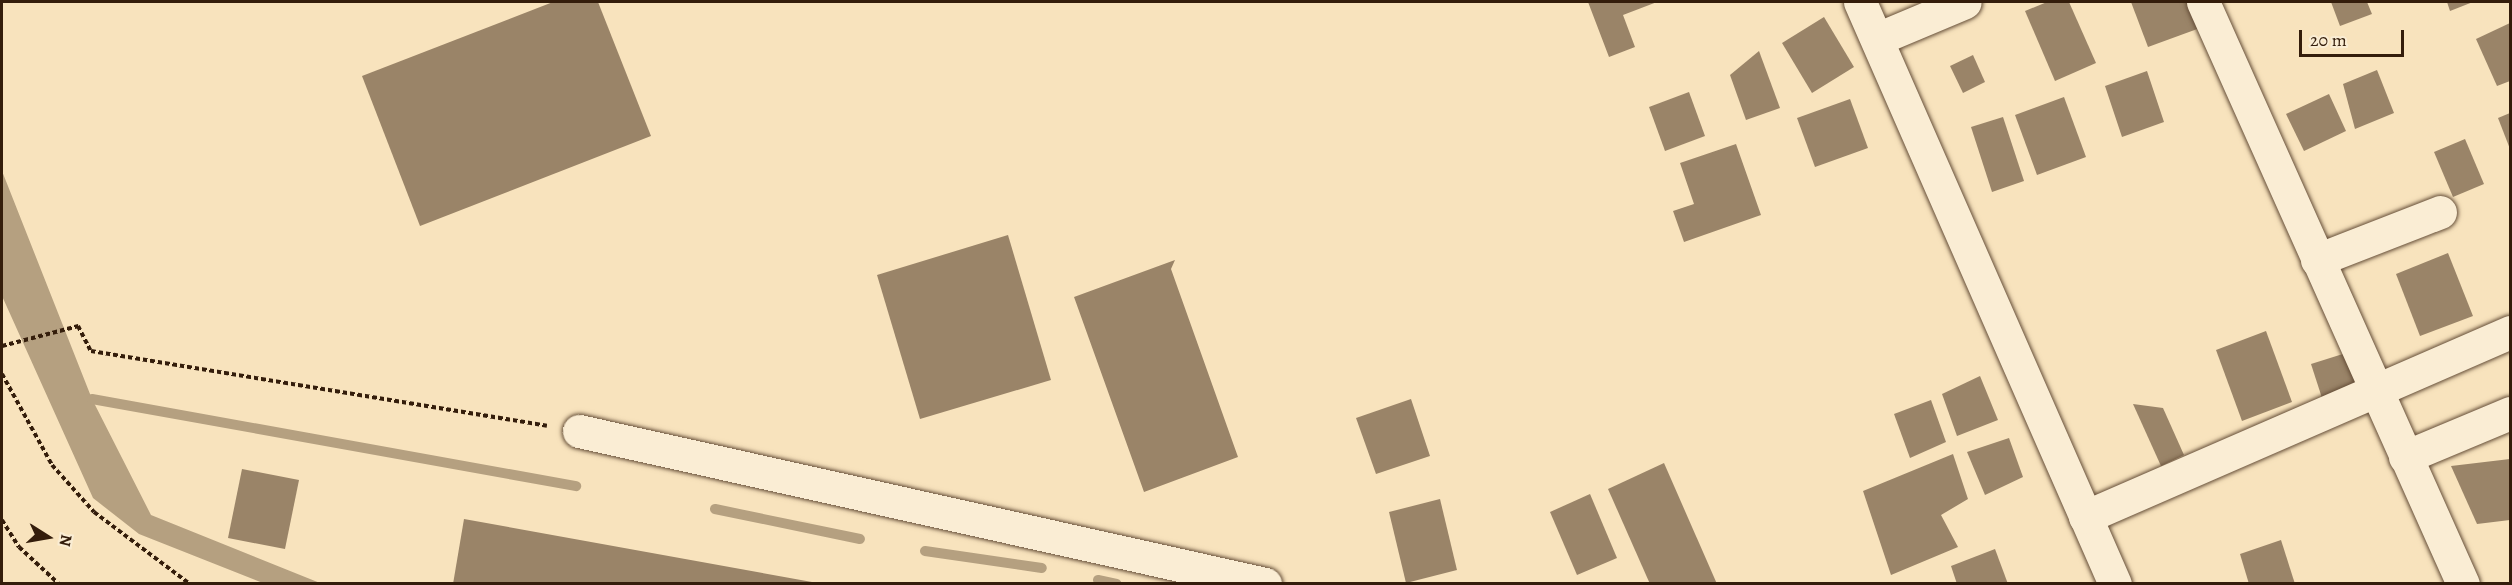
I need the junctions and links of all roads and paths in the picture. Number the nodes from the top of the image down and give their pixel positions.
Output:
1 (1860, 2) edge
2 (1965, 2) edge
3 (2203, 2) edge
4 (1877, 39) junction
5 (2440, 212) dead end
6 (2317, 260) junction
7 (2511, 333) edge
8 (2, 346) edge
9 (2, 374) edge
10 (2374, 390) junction
11 (2511, 413) edge
12 (579, 431) joint
13 (2405, 457) junction
14 (2085, 517) junction
15 (2, 520) edge
16 (59, 584) edge
17 (190, 584) edge
18 (1265, 584) edge
19 (2115, 584) edge
20 (2463, 584) edge

1 - 4 street
2 - 4 street
3 - 6 street
4 - 14 street
5 - 6 street
6 - 10 street
7 - 10 street
8 - 12 path
9 - 17 path
10 - 13 street
10 - 14 street
11 - 13 street
12 - 18 street
13 - 20 street
14 - 19 street
15 - 16 path

